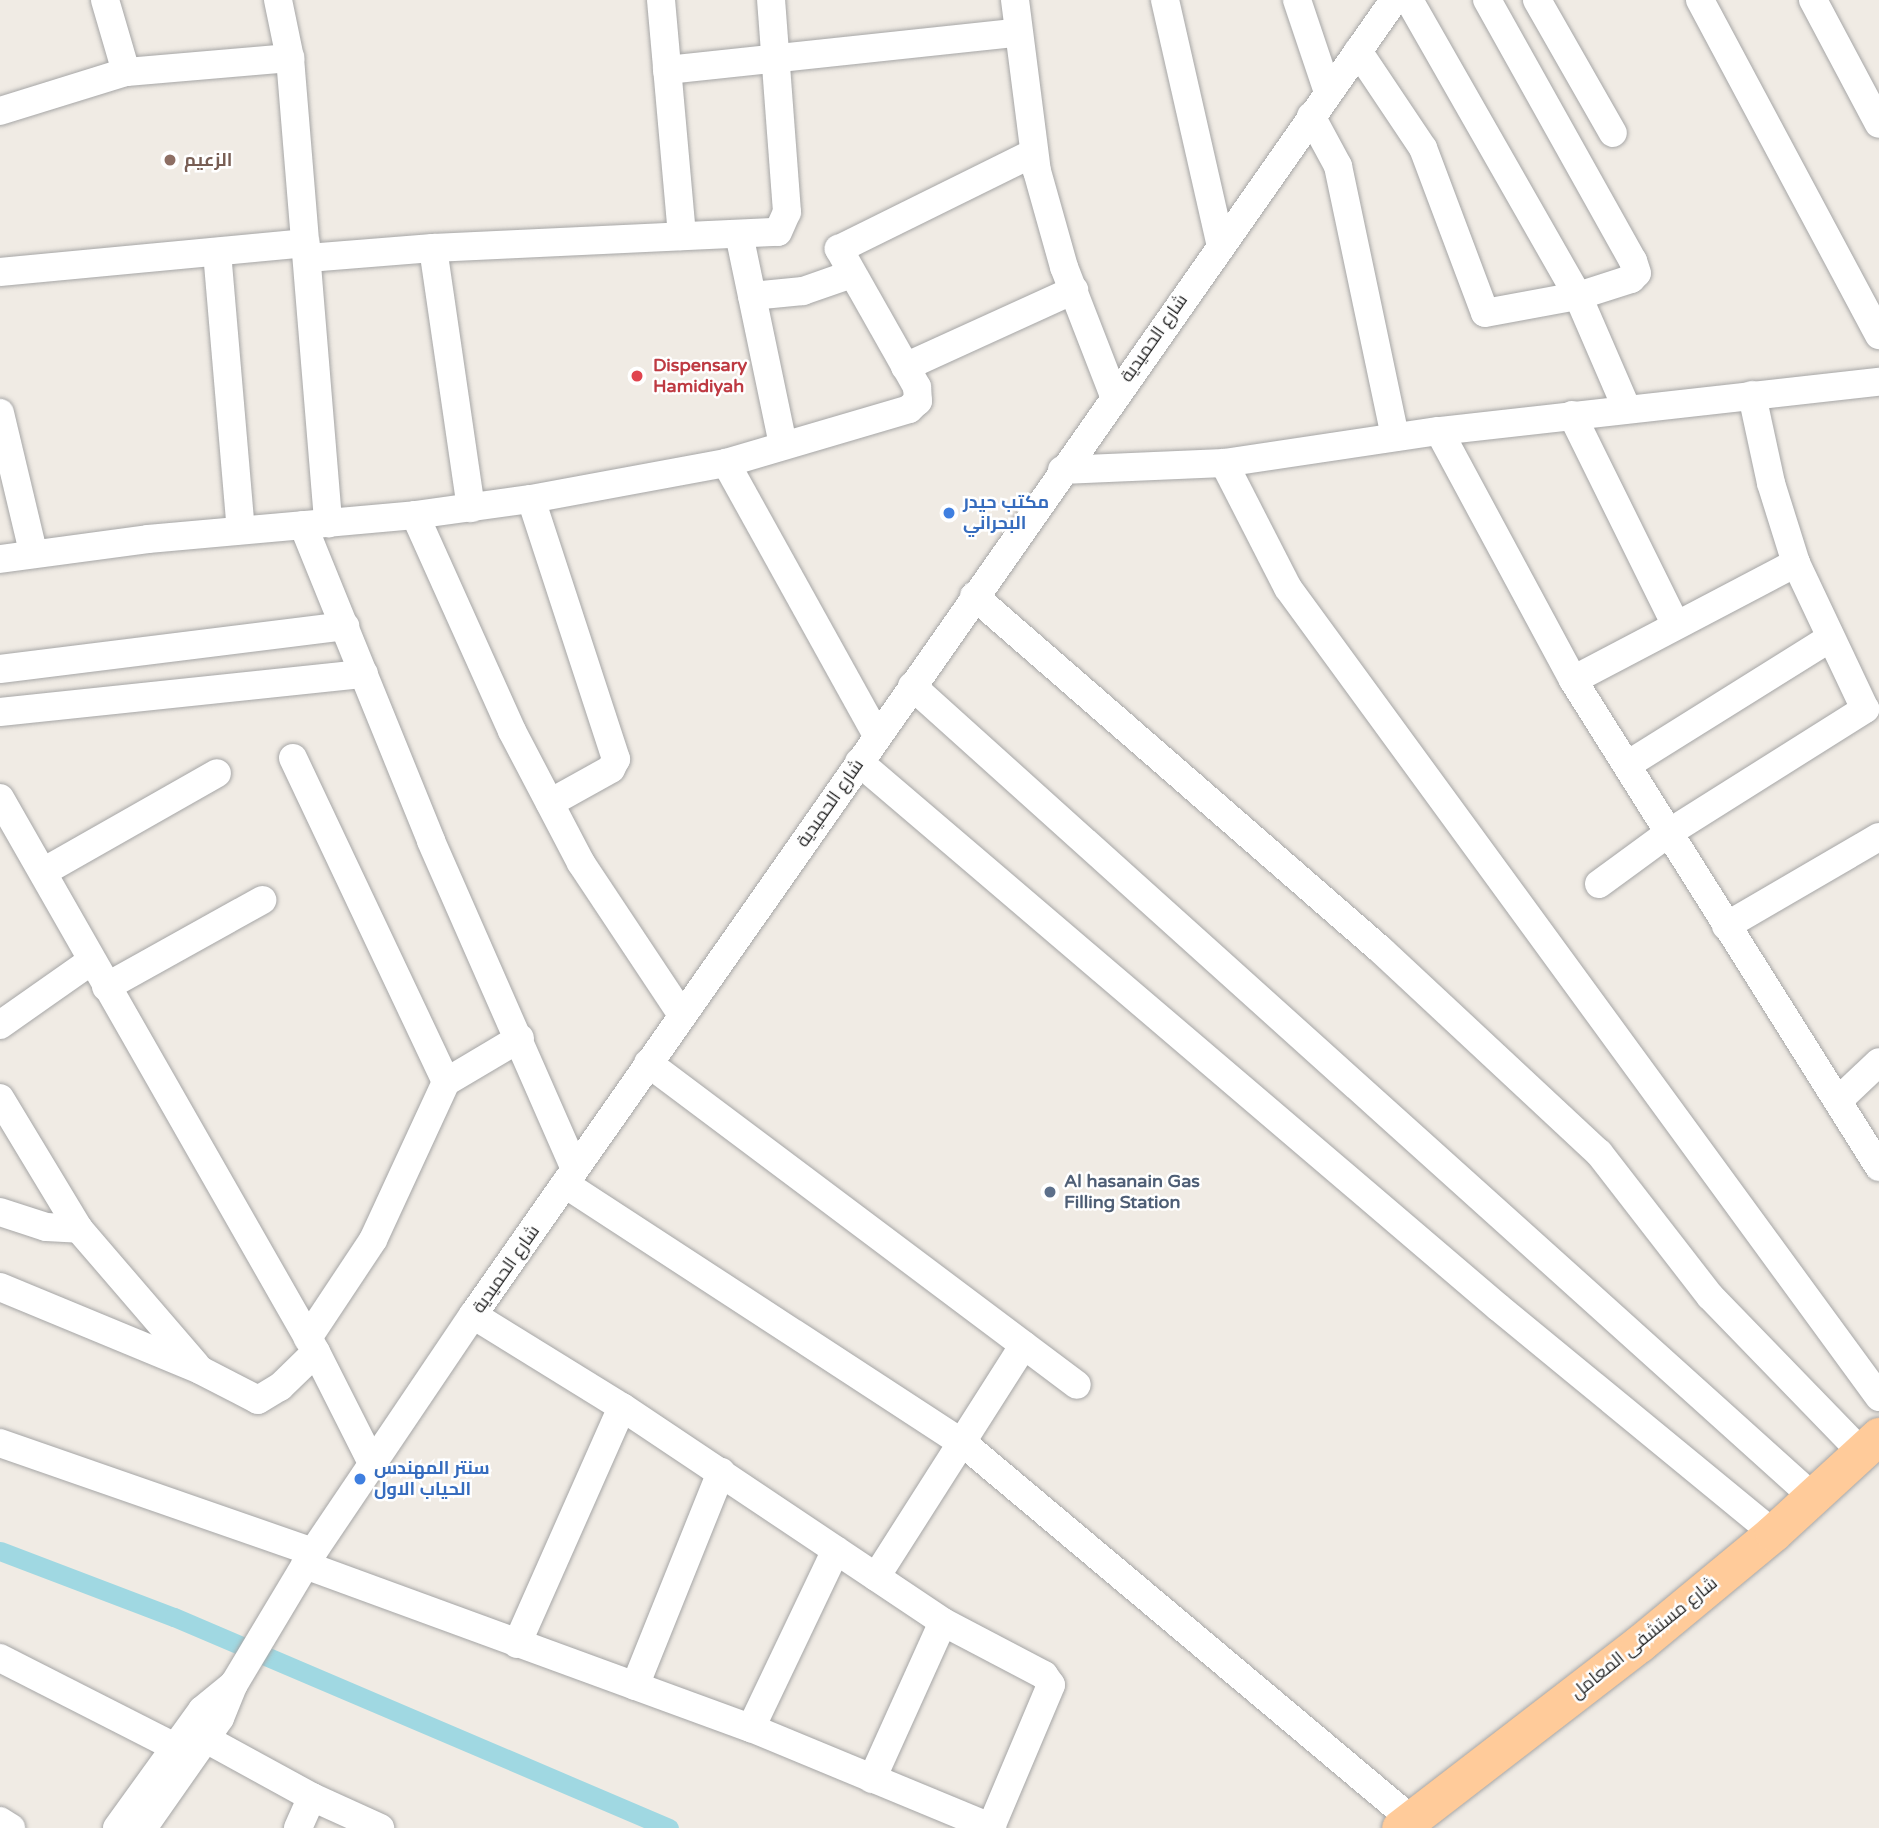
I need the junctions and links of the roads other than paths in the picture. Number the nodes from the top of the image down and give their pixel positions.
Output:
1 (105, 0) edge
2 (278, 0) edge
3 (661, 0) edge
4 (771, 0) edge
5 (1015, 0) edge
6 (1165, 0) edge
7 (1297, 0) edge
8 (1487, 0) edge
9 (1537, 0) edge
10 (1700, 0) edge
11 (1813, 0) edge
12 (1395, 1) edge
13 (1016, 33) junction
14 (1358, 51) junction
15 (290, 58) junction
16 (775, 61) junction
17 (667, 69) junction
18 (126, 72) junction
19 (1328, 92) junction
20 (0, 111) edge
21 (1311, 116) junction
22 (1879, 124) edge
23 (1613, 133) dead end
24 (1033, 153) junction
25 (739, 234) junction
26 (682, 236) junction
27 (1220, 243) junction
28 (433, 248) junction
29 (307, 251) junction
30 (217, 252) junction
31 (0, 272) edge
32 (849, 275) junction
33 (1074, 290) junction
34 (752, 296) junction
35 (1577, 296) junction
36 (1879, 335) edge
37 (905, 367) junction
38 (1879, 382) edge
39 (1752, 395) junction
40 (1114, 396) junction
41 (1628, 409) junction
42 (0, 413) edge
43 (1572, 415) junction
44 (1439, 431) junction
45 (1395, 437) junction
46 (783, 445) junction
47 (726, 463) junction
48 (1224, 463) junction
49 (1062, 470) junction
50 (531, 499) junction
51 (471, 508) junction
52 (415, 515) junction
53 (316, 524) junction
54 (241, 530) junction
55 (33, 552) junction
56 (0, 559) edge
57 (1796, 563) junction
58 (974, 596) junction
59 (1675, 623) junction
60 (345, 626) junction
61 (1829, 639) junction
62 (0, 669) edge
63 (364, 674) junction
64 (1573, 680) junction
65 (912, 686) junction
66 (0, 712) edge
67 (877, 735) junction
68 (293, 758) dead end
69 (859, 762) junction
70 (1627, 765) junction
71 (217, 774) dead end
72 (0, 798) edge
73 (550, 803) junction
74 (1670, 832) junction
75 (1879, 837) edge
76 (43, 872) junction
77 (1599, 884) dead end
78 (262, 900) dead end
79 (1726, 926) junction
80 (91, 961) junction
81 (106, 987) junction
82 (682, 1015) junction
83 (0, 1025) edge
84 (520, 1038) junction
85 (1879, 1062) edge
86 (648, 1063) junction
87 (446, 1082) junction
88 (0, 1098) edge
89 (1839, 1100) junction
90 (1879, 1167) edge
91 (570, 1177) junction
92 (0, 1212) edge
93 (79, 1229) junction
94 (0, 1287) edge
95 (473, 1315) junction
96 (312, 1345) junction
97 (1024, 1345) junction
98 (200, 1370) junction
99 (1077, 1385) dead end
100 (1879, 1397) edge
101 (622, 1406) junction
102 (0, 1443) edge
103 (963, 1443) junction
104 (1870, 1445) edge
105 (373, 1465) junction
106 (721, 1472) junction
107 (1813, 1497) junction
108 (1773, 1534) junction
109 (836, 1550) junction
110 (309, 1558) junction
111 (876, 1577) junction
112 (943, 1622) junction
113 (517, 1644) junction
114 (0, 1658) edge
115 (240, 1674) junction
116 (635, 1686) junction
117 (751, 1728) junction
118 (206, 1739) junction
119 (175, 1747) junction
120 (872, 1779) junction
121 (312, 1797) junction
122 (0, 1821) edge
123 (1406, 1824) edge
124 (11, 1828) edge
125 (117, 1828) edge
126 (143, 1828) edge
127 (298, 1828) edge
128 (380, 1828) edge
129 (991, 1828) edge

1 - 18 street
2 - 15 street
3 - 17 street
4 - 16 street
5 - 13 street
6 - 27 street
7 - 19 street
8 - 35 street
9 - 23 street
10 - 36 street
11 - 22 street
12 - 14 street, شارع الحميدية
12 - 35 street
13 - 16 street
13 - 24 street
14 - 19 street, شارع الحميدية
14 - 35 street
15 - 18 street
15 - 29 street
16 - 17 street
16 - 25 street
17 - 26 street
18 - 20 street
19 - 21 street, شارع الحميدية
21 - 27 street, شارع الحميدية
21 - 45 street
24 - 32 street
24 - 33 street
25 - 26 street
25 - 34 street
26 - 28 street
27 - 40 street, شارع الحميدية
28 - 29 street
28 - 51 street
29 - 30 street
29 - 53 street
30 - 31 street
30 - 54 street
32 - 34 street
32 - 37 street
33 - 37 street
33 - 40 street
34 - 46 street
35 - 41 street
37 - 46 street
38 - 39 street
39 - 41 street
39 - 57 street
40 - 49 street, شارع الحميدية
41 - 43 street
42 - 55 street
43 - 44 street
43 - 59 street
44 - 45 street
44 - 64 street
45 - 48 street
46 - 47 street
47 - 50 street
47 - 67 street
48 - 49 street
48 - 100 street
49 - 58 street, شارع الحميدية
50 - 51 street
50 - 73 street
51 - 52 street
52 - 53 street
52 - 73 street
53 - 54 street
53 - 60 street
54 - 55 street
55 - 56 street
57 - 59 street
57 - 61 street
58 - 65 street, شارع الحميدية
58 - 104 street
59 - 64 street
60 - 62 street
60 - 63 street
61 - 70 street
61 - 74 street
63 - 66 street
63 - 84 street
64 - 70 street
65 - 67 street, شارع الحميدية
65 - 107 street
67 - 69 street, شارع الحميدية
68 - 87 street
69 - 82 street, شارع الحميدية
69 - 108 street
70 - 74 street
71 - 76 street
72 - 76 street
73 - 82 street
74 - 77 street
74 - 79 street
75 - 79 street
76 - 80 street
78 - 81 street
79 - 89 street
80 - 81 street
80 - 83 street
81 - 96 street
82 - 86 street, شارع الحميدية
84 - 87 street
84 - 91 street
85 - 89 street
86 - 91 street, شارع الحميدية
86 - 97 street
87 - 96 street
88 - 93 street
89 - 90 street
91 - 95 street, شارع الحميدية
91 - 103 street
92 - 93 street
93 - 98 street
94 - 98 street
95 - 101 street
95 - 105 street, شارع الحميدية
96 - 98 street
96 - 105 street
97 - 99 street
97 - 103 street
101 - 106 street
101 - 113 street
102 - 110 street
103 - 111 street
103 - 123 street
104 - 107 main road, شارع مستشفى المعامل
105 - 110 street, شارع الحميدية
106 - 109 street
106 - 116 street
107 - 108 main road, شارع مستشفى المعامل
108 - 123 main road, شارع مستشفى المعامل
109 - 111 street
109 - 117 street
110 - 113 street
110 - 115 street, شارع الحميدية
111 - 112 street
112 - 120 street
112 - 129 street
113 - 116 street
114 - 119 street
115 - 118 street, شارع الحميدية
115 - 119 street
116 - 117 street
117 - 120 street
118 - 121 street
118 - 126 street, شارع الحميدية
119 - 125 street
120 - 129 street
121 - 127 street
121 - 128 street
122 - 124 street

